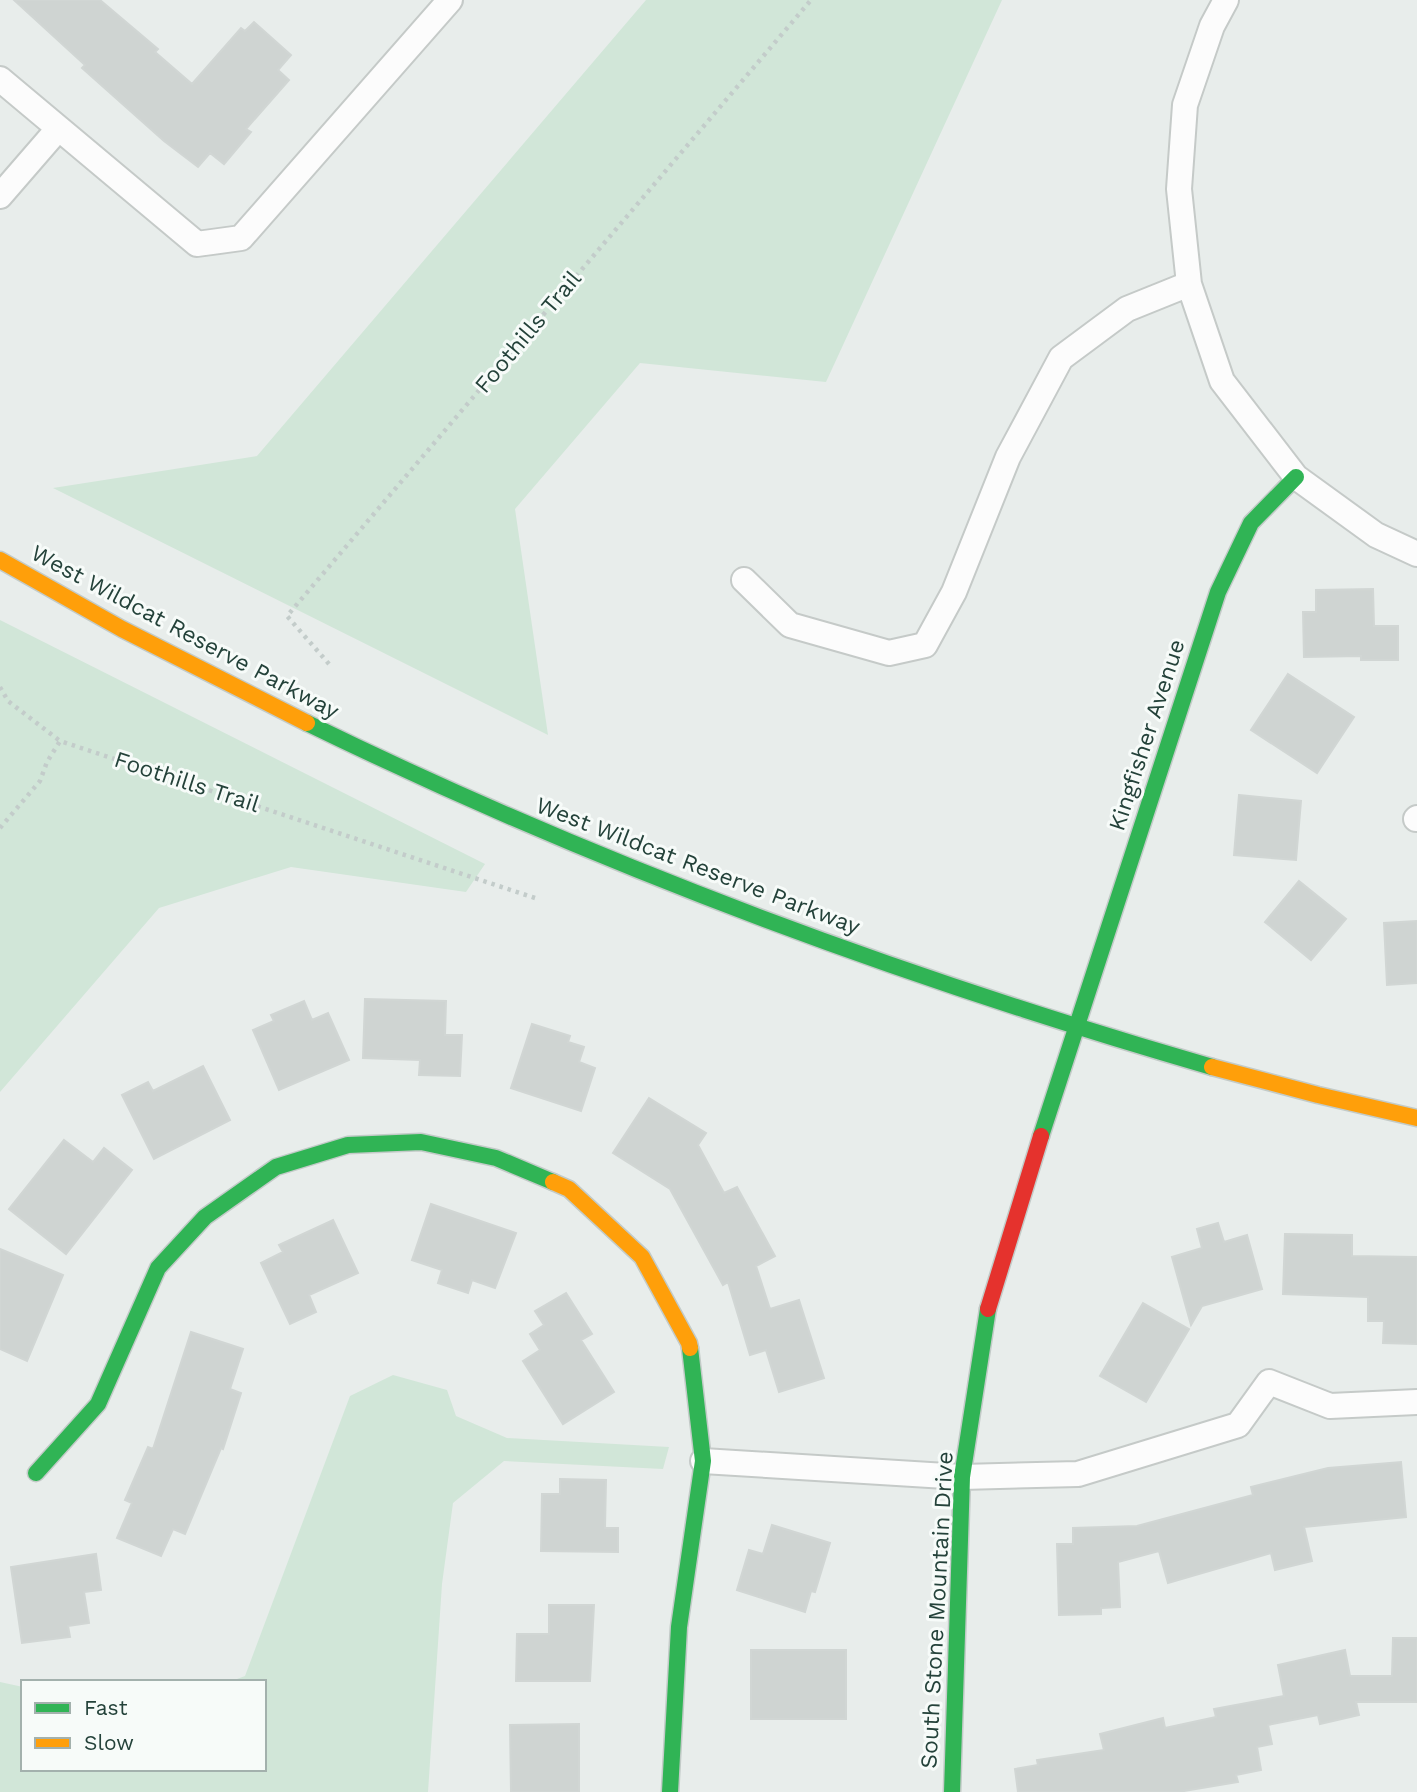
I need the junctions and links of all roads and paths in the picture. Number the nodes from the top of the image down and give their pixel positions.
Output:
1 (450, 0) edge
2 (811, 0) edge
3 (1226, 0) edge
4 (0, 79) edge
5 (58, 129) junction
6 (0, 197) edge
7 (1189, 284) junction
8 (1296, 477) junction
9 (1417, 554) edge
10 (0, 560) edge
11 (744, 580) dead end
12 (329, 664) dead end
13 (0, 687) edge
14 (60, 741) junction
15 (0, 828) edge
16 (535, 898) dead end
17 (1075, 1026) junction
18 (1417, 1118) edge
19 (1417, 1402) edge
20 (703, 1461) junction
21 (36, 1473) dead end
22 (962, 1477) junction
23 (670, 1792) edge
24 (952, 1792) edge

1 - 5 street
2 - 12 path, Foothills Trail
3 - 7 street
4 - 5 street
5 - 6 street
7 - 8 street
7 - 11 street
8 - 9 street
8 - 17 street, Kingfisher Avenue
10 - 17 street, West Wildcat Reserve Parkway
13 - 14 path, Foothills Trail
14 - 15 path
14 - 16 path, Foothills Trail
17 - 18 street, West Wildcat Reserve Parkway
17 - 22 street, South Stone Mountain Drive
19 - 22 street
20 - 21 street
20 - 22 street
20 - 23 street
22 - 24 street, South Stone Mountain Drive

